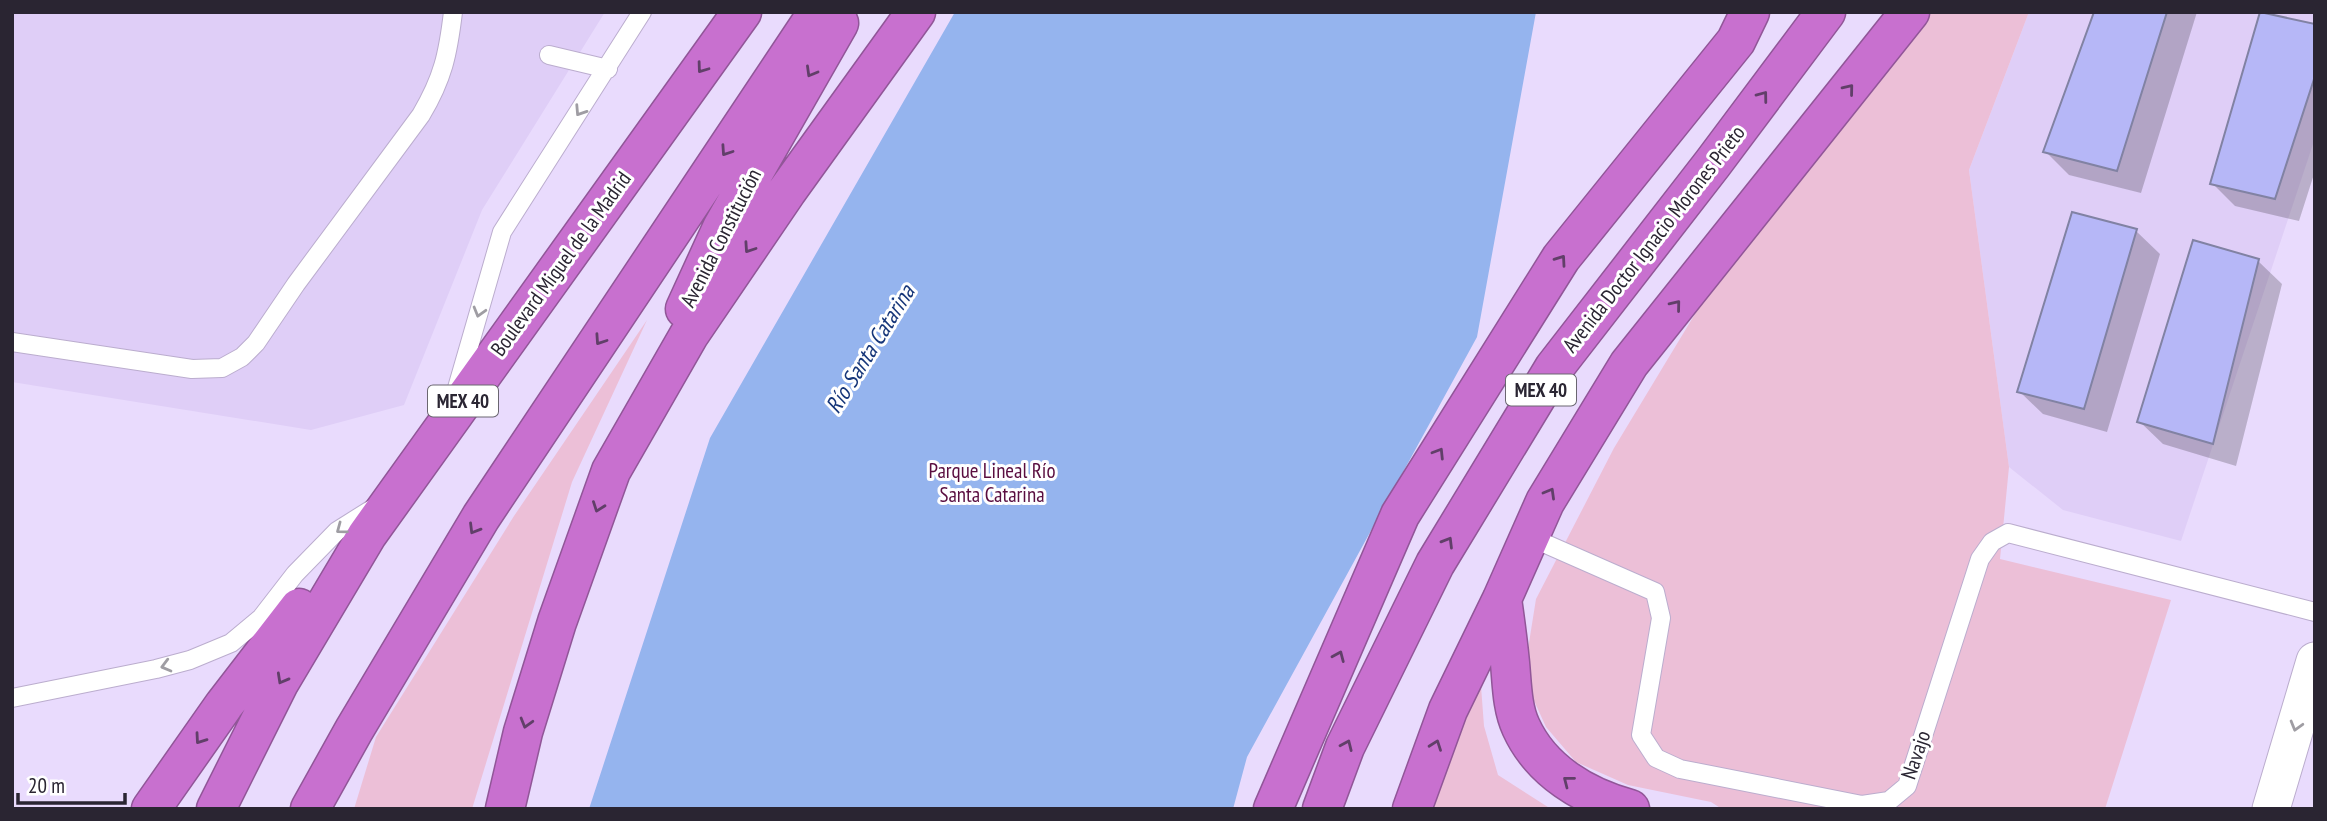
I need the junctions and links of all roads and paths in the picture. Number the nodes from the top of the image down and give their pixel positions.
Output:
1 (453, 12) edge
2 (642, 12) edge
3 (742, 12) edge
4 (818, 12) edge
5 (845, 12) edge
6 (916, 12) edge
7 (1826, 12) edge
8 (1910, 12) edge
9 (1743, 27) edge
10 (549, 55) dead end
11 (608, 69) junction
12 (12, 342) edge
13 (448, 423) junction
14 (611, 471) junction
15 (398, 492) junction
16 (367, 535) junction
17 (1530, 537) junction
18 (1502, 599) junction
19 (2315, 612) edge
20 (2315, 661) edge
21 (12, 698) edge
22 (354, 730) junction
23 (151, 809) edge
24 (216, 809) edge
25 (310, 809) edge
26 (332, 809) edge
27 (505, 809) edge
28 (1273, 809) edge
29 (1322, 809) edge
30 (1412, 809) edge
31 (1630, 809) edge
32 (2271, 809) edge

1 - 12 lane
2 - 11 lane
3 -> 13 highway, Boulevard Miguel de la Madrid / MEX 40
4 -> 22 highway
5 -> 14 highway, Avenida Constitución
6 -> 14 highway, Avenida Constitución
29 -> 7 highway, Avenida Doctor Ignacio Morones Prieto / MEX 40
17 -> 8 highway, MEX 40
28 -> 9 highway
10 - 11 lane
11 -> 13 lane
13 - 15 highway, Boulevard Miguel de la Madrid / MEX 40
14 -> 27 highway, Avenida Constitución
15 - 16 highway, Boulevard Miguel de la Madrid / MEX 40
15 -> 21 lane
16 -> 23 highway
16 -> 24 highway, Boulevard Miguel de la Madrid / MEX 40
17 - 18 highway, MEX 40
17 - 19 lane, Navajo
30 -> 18 highway, MEX 40
31 -> 18 highway
20 -> 32 street
22 - 25 highway
22 - 26 highway

